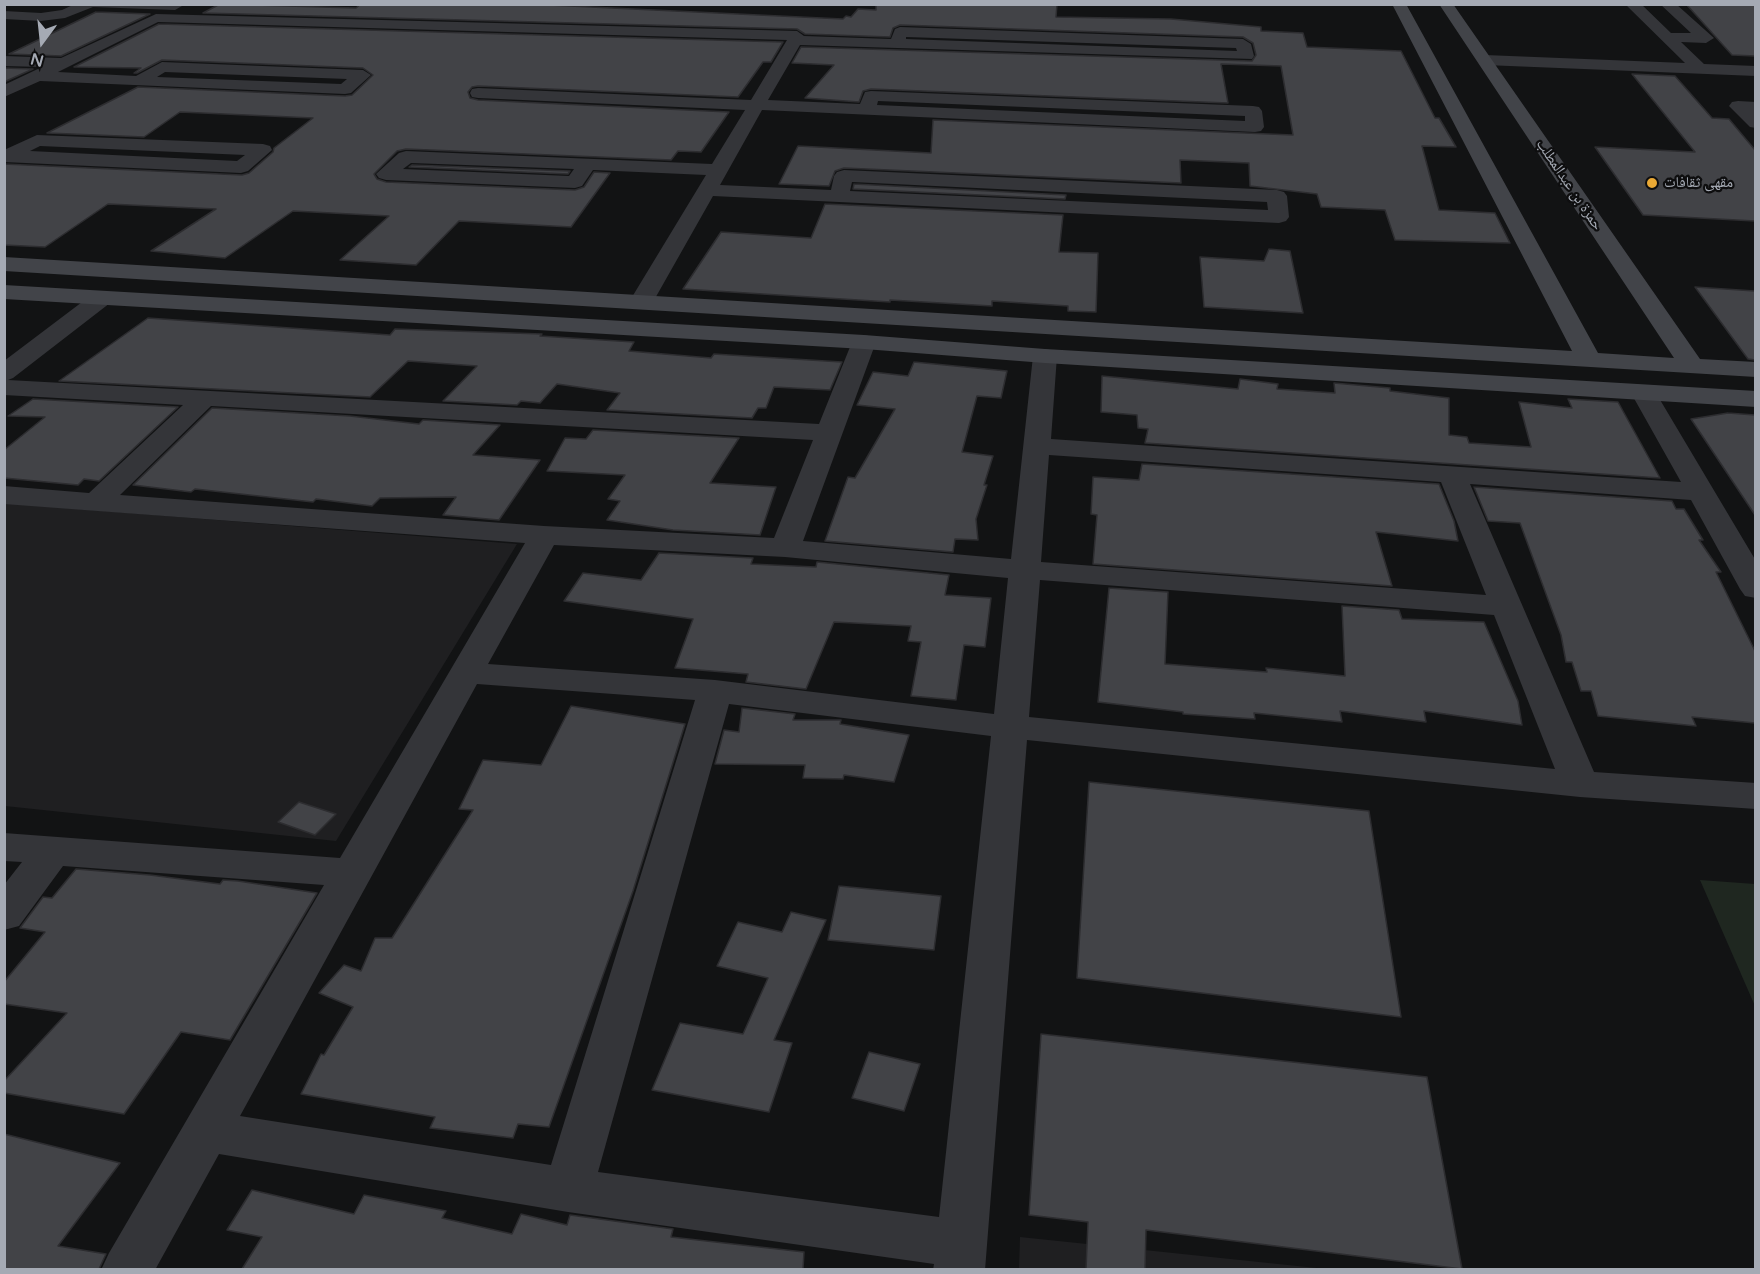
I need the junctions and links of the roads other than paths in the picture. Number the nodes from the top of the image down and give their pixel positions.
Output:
1 (88, 4) edge
2 (98, 4) edge
3 (1399, 4) edge
4 (1446, 4) edge
5 (1632, 4) edge
6 (1667, 4) edge
7 (177, 5) edge
8 (4, 15) edge
9 (156, 18) junction
10 (1666, 37) junction
11 (794, 40) junction
12 (897, 44) junction
13 (1485, 60) junction
14 (4, 61) edge
15 (62, 63) junction
16 (1700, 69) junction
17 (1752, 74) edge
18 (37, 76) junction
19 (139, 81) junction
20 (4, 92) edge
21 (646, 100) junction
22 (756, 105) junction
23 (1755, 107) edge
24 (867, 110) junction
25 (1755, 123) edge
26 (7, 156) edge
27 (587, 165) junction
28 (718, 170) junction
29 (706, 190) junction
30 (839, 196) junction
31 (4, 264) edge
32 (4, 292) edge
33 (102, 298) junction
34 (641, 302) junction
35 (864, 342) junction
36 (1045, 356) junction
37 (1589, 360) junction
38 (1692, 366) junction
39 (1755, 370) edge
40 (4, 373) edge
41 (4, 387) edge
42 (1644, 393) junction
43 (1755, 399) edge
44 (203, 400) junction
45 (829, 433) junction
46 (1037, 446) junction
47 (1452, 475) junction
48 (1701, 492) junction
49 (4, 495) edge
50 (96, 502) junction
51 (544, 535) junction
52 (785, 548) junction
53 (1024, 570) junction
54 (1755, 589) edge
55 (1506, 606) junction
56 (466, 673) junction
57 (715, 691) junction
58 (1009, 727) junction
59 (1580, 784) junction
60 (1755, 796) edge
61 (4, 847) edge
62 (53, 851) junction
63 (352, 873) junction
64 (4, 915) edge
65 (206, 1131) junction
66 (568, 1190) junction
67 (960, 1257) edge
68 (127, 1269) edge

1 - 8 street
2 - 7 street
3 - 37 street
4 - 13 street, حمزة بن عبدالمطلب
5 - 10 street
6 - 10 street
7 - 9 street
9 - 11 street
9 - 15 street
10 - 16 street
11 - 12 street
11 - 22 street
12 - 12 street
13 - 16 street
13 - 38 street, حمزة بن عبدالمطلب
14 - 15 street
15 - 18 street
16 - 17 street
18 - 19 street
18 - 20 street
19 - 19 street
21 - 21 street
21 - 22 street
22 - 24 street
22 - 28 street
23 - 25 street
24 - 24 street
26 - 26 street
27 - 27 street
27 - 28 street
28 - 29 street
29 - 30 street
29 - 34 street
30 - 30 street
31 - 34 street
32 - 33 street
33 - 35 street
33 - 40 street
34 - 37 street
35 - 36 street
35 - 45 street
36 - 42 street
36 - 46 street
37 - 38 street
38 - 39 street
41 - 44 street
42 - 43 street
42 - 48 street
44 - 45 street
44 - 50 street
45 - 52 street
46 - 47 street
46 - 53 street
47 - 48 street
47 - 55 street
48 - 54 street
49 - 50 street
50 - 51 street
51 - 52 street
51 - 56 street
52 - 53 street
53 - 55 street
53 - 58 street
55 - 59 street
56 - 57 street
56 - 63 street
57 - 58 street
57 - 66 street
58 - 59 street
58 - 67 street
59 - 60 street
61 - 62 street
62 - 63 street
62 - 64 street
63 - 65 street
65 - 66 street
65 - 68 street
66 - 67 street

